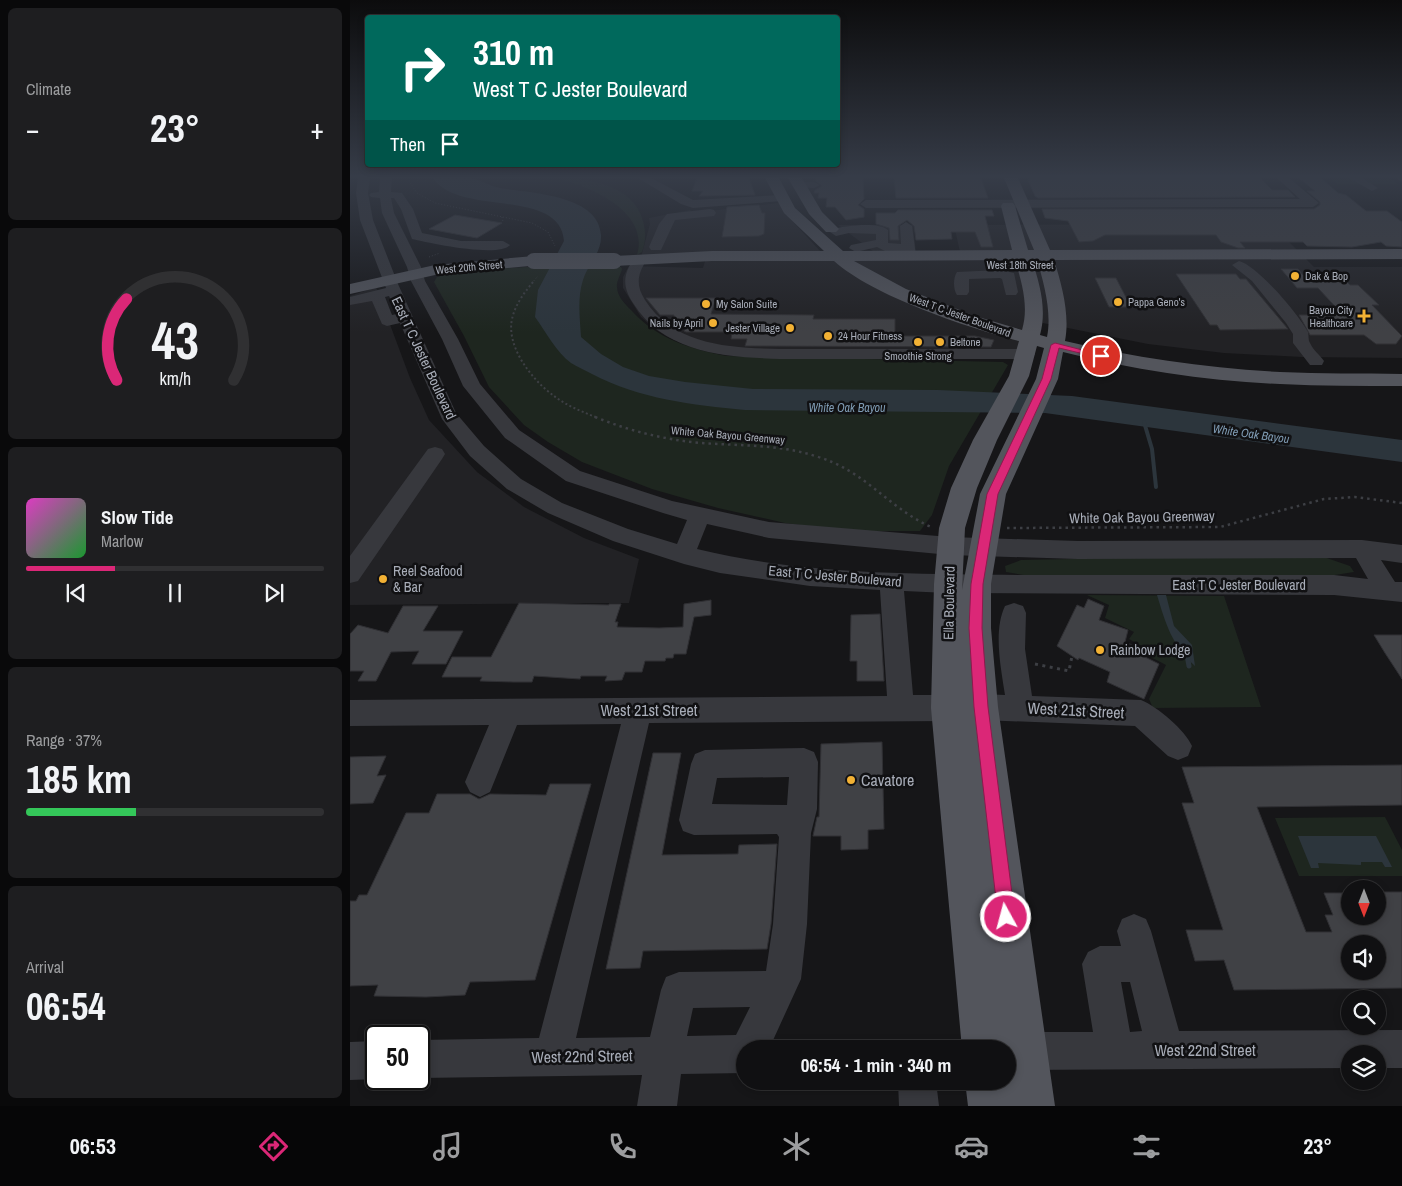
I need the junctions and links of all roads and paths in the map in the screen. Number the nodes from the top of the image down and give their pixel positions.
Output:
1 (368, 230) edge
2 (396, 230) edge
3 (415, 230) edge
4 (544, 230) edge
5 (663, 230) edge
6 (808, 230) edge
7 (833, 230) edge
8 (906, 230) edge
9 (1019, 230) edge
10 (1033, 230) edge
11 (836, 232) junction
12 (417, 236) junction
13 (401, 239) junction
14 (656, 247) dead end
15 (869, 248) junction
16 (446, 251) dead end
17 (499, 252) junction
18 (909, 252) junction
19 (554, 254) dead end
20 (1402, 254) edge
21 (1325, 259) junction
22 (1024, 260) junction
23 (1045, 260) junction
24 (1209, 260) junction
25 (639, 261) junction
26 (843, 261) junction
27 (1402, 264) edge
28 (535, 265) junction
29 (1239, 265) junction
30 (418, 267) junction
31 (892, 270) junction
32 (932, 288) dead end
33 (958, 290) junction
34 (1010, 290) dead end
35 (353, 292) edge
36 (390, 298) junction
37 (935, 307) junction
38 (1056, 337) junction
39 (450, 339) junction
40 (1030, 339) junction
41 (419, 348) junction
42 (1316, 362) junction
43 (1402, 362) edge
44 (1327, 380) junction
45 (1402, 380) edge
46 (512, 434) junction
47 (477, 451) junction
48 (435, 454) dead end
49 (1402, 503) edge
50 (700, 515) junction
51 (1007, 528) dead end
52 (941, 537) junction
53 (983, 547) junction
54 (1362, 549) junction
55 (1402, 554) edge
56 (684, 555) junction
57 (350, 574) edge
58 (891, 581) junction
59 (962, 584) junction
60 (1395, 592) edge
61 (1014, 613) dead end
62 (1072, 656) dead end
63 (1012, 660) junction
64 (964, 707) junction
65 (1020, 707) junction
66 (901, 708) junction
67 (638, 710) junction
68 (509, 711) junction
69 (350, 713) edge
70 (1172, 739) dead end
71 (480, 782) dead end
72 (795, 833) dead end
73 (1134, 931) dead end
74 (1143, 964) junction
75 (778, 989) junction
76 (753, 1040) edge
77 (1004, 1040) edge
78 (1402, 1048) edge
79 (1016, 1050) edge
80 (1115, 1051) junction
81 (1166, 1051) junction
82 (736, 1054) edge
83 (664, 1055) junction
84 (553, 1056) junction
85 (430, 1059) edge
86 (350, 1060) edge
87 (365, 1060) edge
88 (1016, 1074) edge
89 (917, 1090) edge
90 (990, 1090) edge
91 (656, 1106) edge
92 (918, 1106) edge
93 (992, 1106) edge
94 (1031, 1106) edge

1 - 36 street, East T C Jester Boulevard
2 - 13 street, East T C Jester Boulevard
3 - 12 street
4 - 19 path
5 - 14 street
6 - 26 main road, West T C Jester Boulevard
7 - 11 main road
8 - 18 street
9 - 22 main road, Ella Boulevard
10 - 23 main road, Ella Boulevard
11 - 15 main road
11 - 15 street
12 - 13 street
12 - 17 street
13 - 30 street, East T C Jester Boulevard
15 - 18 main road, West 18th Street
15 - 26 main road, West 18th Street
15 - 31 main road
16 - 30 path
17 - 28 main road, West 20th Street
17 - 30 main road, West 20th Street
18 - 22 main road, West 18th Street
20 - 21 main road, West 18th Street
21 - 24 main road, West 18th Street
21 - 27 main road, West 18th Street
21 - 29 main road, West 18th Street
22 - 23 main road, West 18th Street
22 - 31 main road, West 18th Street
22 - 40 main road, Ella Boulevard
23 - 24 main road, West 18th Street
23 - 38 main road, Ella Boulevard
24 - 29 main road, West 18th Street
25 - 26 main road, West 18th Street
25 - 28 main road, West 18th Street, bridge
25 - 40 street
26 - 31 main road, West 18th Street
26 - 37 main road, West T C Jester Boulevard
28 - 30 main road, West 20th Street
28 - 52 path, White Oak Bayou Greenway
29 - 42 street
30 - 36 main road, West 20th Street
30 - 39 street, East T C Jester Boulevard
32 - 33 main road, West T C Jester Boulevard
33 - 34 street
33 - 37 main road
33 - 40 main road, West T C Jester Boulevard
35 - 36 main road, West 20th Street
35 - 36 street
36 - 41 street, East T C Jester Boulevard
37 - 40 main road, West T C Jester Boulevard
38 - 40 main road, West T C Jester Boulevard
38 - 42 main road, West T C Jester Boulevard
38 - 44 main road, West T C Jester Boulevard
38 - 53 main road, Ella Boulevard
39 - 41 street
39 - 46 street, East T C Jester Boulevard
40 - 52 main road, Ella Boulevard
41 - 47 street, East T C Jester Boulevard
42 - 43 main road, West T C Jester Boulevard
42 - 44 main road
44 - 45 main road, West T C Jester Boulevard
46 - 47 street
46 - 50 street, East T C Jester Boulevard
47 - 56 street, East T C Jester Boulevard
48 - 57 street
49 - 51 path, White Oak Bayou Greenway
50 - 52 street, East T C Jester Boulevard
50 - 56 street
52 - 53 street, East T C Jester Boulevard
52 - 59 main road, Ella Boulevard
53 - 54 street, East T C Jester Boulevard
53 - 59 main road, Ella Boulevard
54 - 55 street, East T C Jester Boulevard
54 - 60 street
56 - 58 street, East T C Jester Boulevard
58 - 59 street, East T C Jester Boulevard
58 - 66 street
59 - 60 street, East T C Jester Boulevard
59 - 64 main road, Ella Boulevard
61 - 63 street
62 - 63 path
63 - 65 street
64 - 65 street, West 21st Street
64 - 66 street, West 21st Street
64 - 77 main road, Ella Boulevard
65 - 70 street, West 21st Street
66 - 67 street, West 21st Street
67 - 68 street, West 21st Street
67 - 84 street
68 - 69 street, West 21st Street
68 - 71 street
72 - 75 street
73 - 74 street
74 - 80 street
74 - 81 street
75 - 76 street
75 - 83 street
78 - 81 street, West 22nd Street
79 - 80 street, West 22nd Street
80 - 81 street, West 22nd Street
82 - 83 street, West 22nd Street
83 - 84 street, West 22nd Street
83 - 91 street
84 - 85 street, West 22nd Street
86 - 87 street
88 - 94 main road, Ella Boulevard
89 - 92 street
90 - 93 main road

